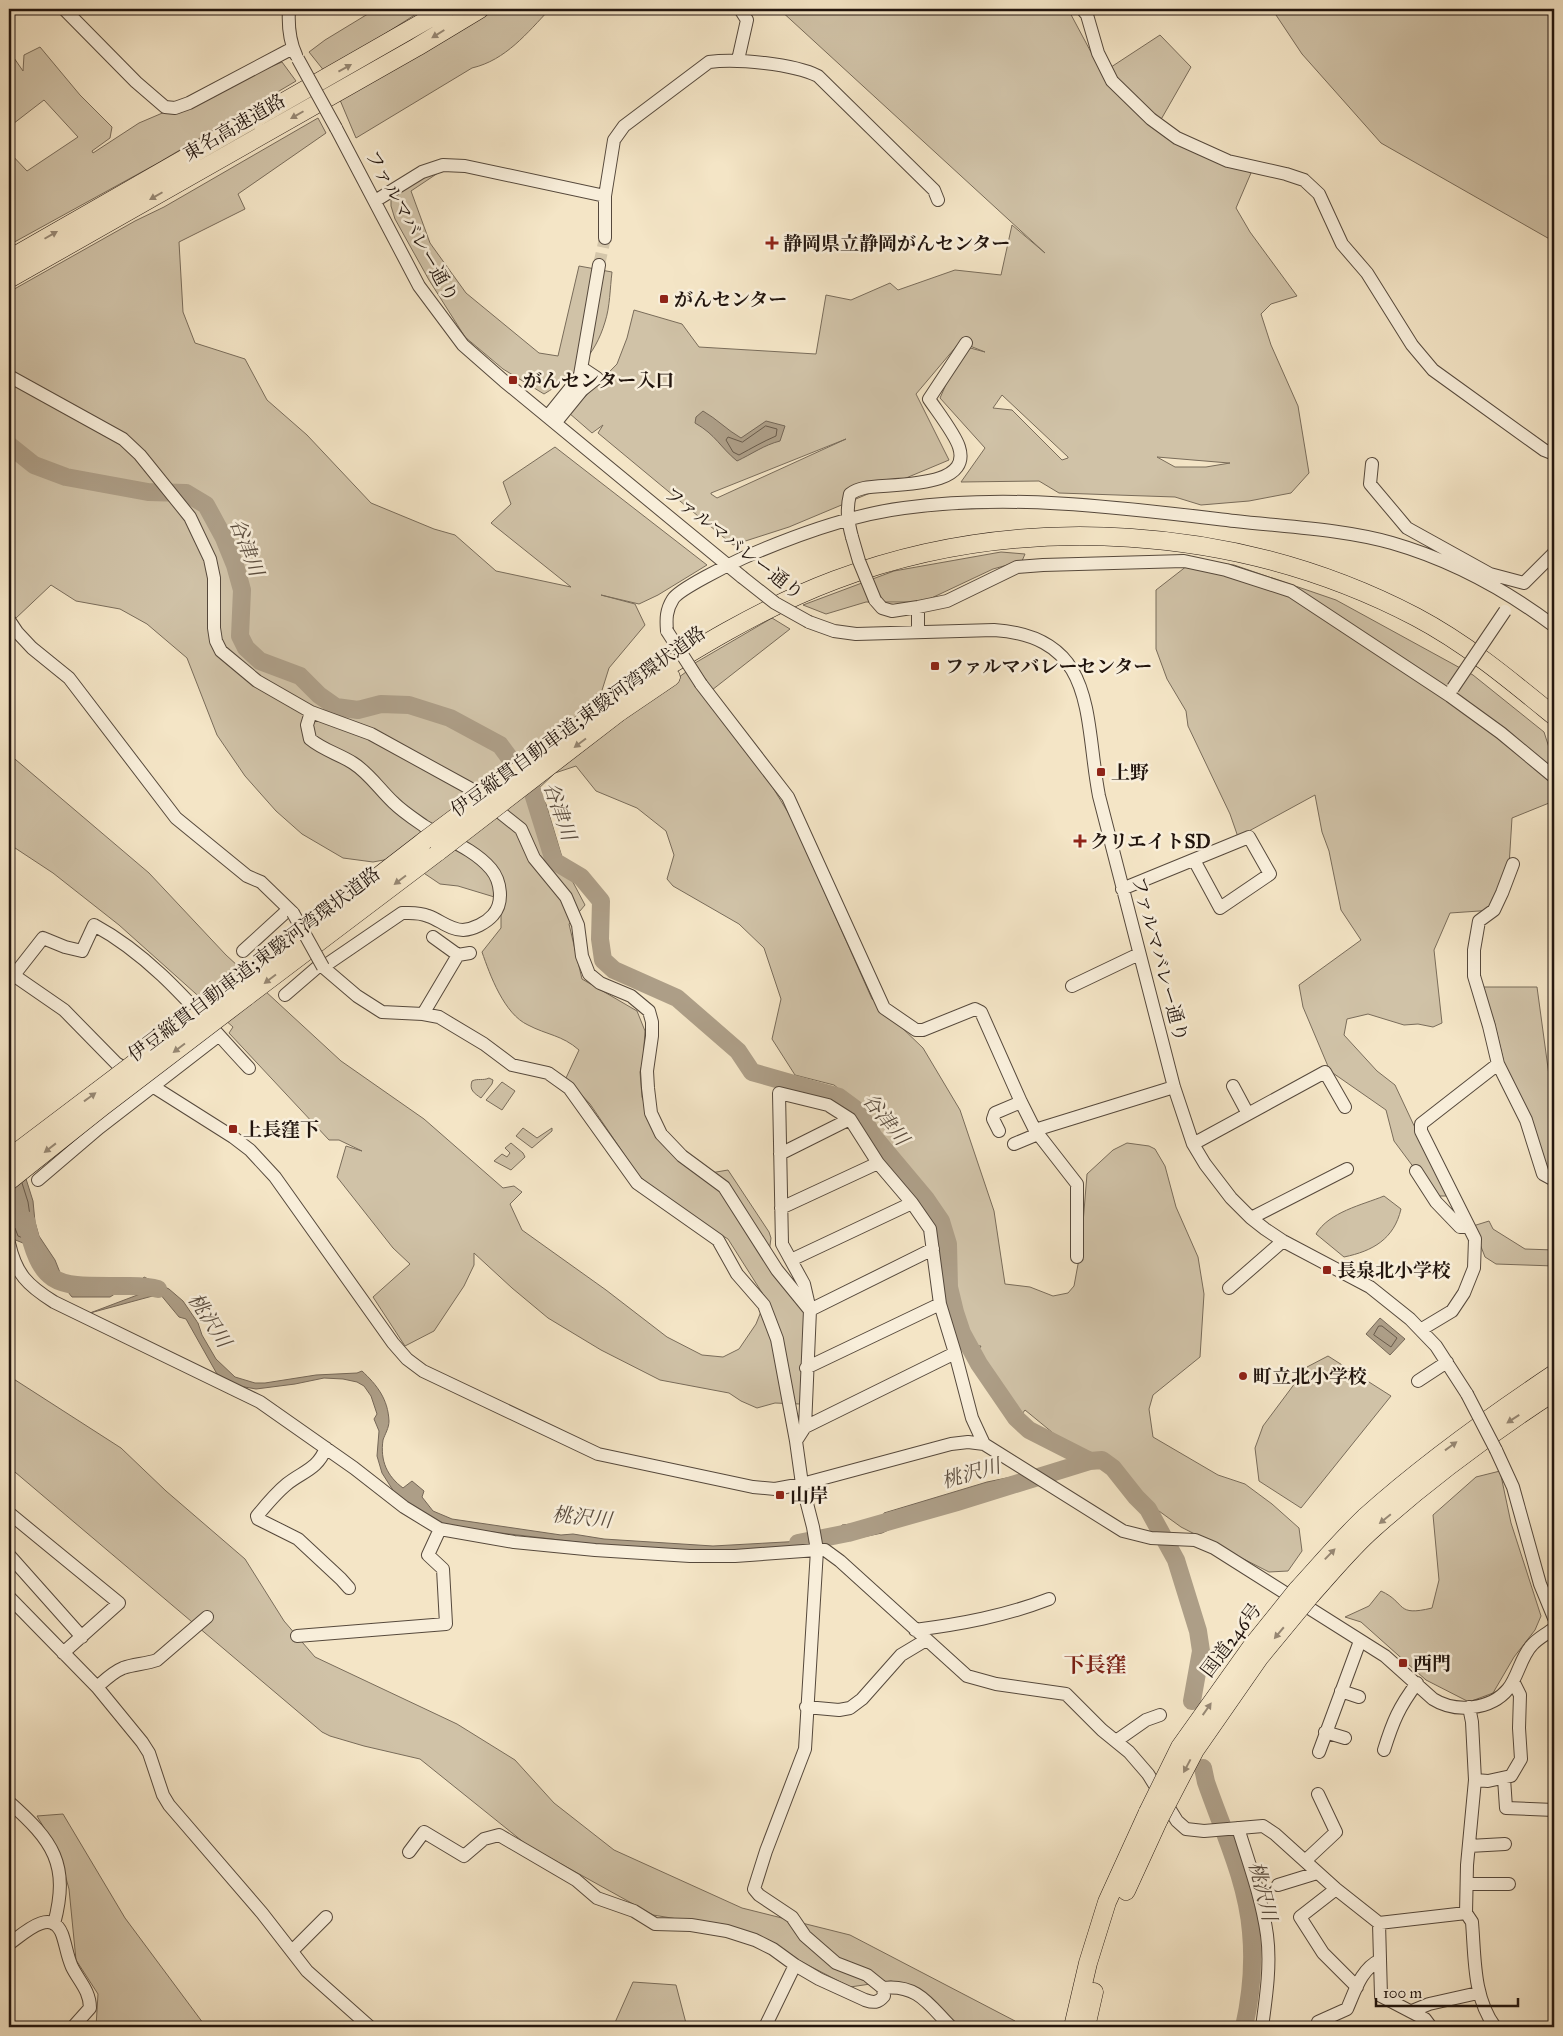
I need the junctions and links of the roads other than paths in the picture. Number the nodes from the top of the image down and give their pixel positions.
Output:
1 (64, 9) edge
2 (289, 9) edge
3 (446, 9) edge
4 (480, 9) edge
5 (740, 9) edge
6 (1082, 9) edge
7 (296, 53) junction
8 (738, 60) junction
9 (605, 196) junction
10 (938, 200) dead end
11 (375, 201) junction
12 (605, 238) tunnel mouth
13 (9, 259) edge
14 (599, 265) tunnel mouth
15 (9, 279) edge
16 (966, 342) dead end
17 (582, 372) junction
18 (9, 376) edge
19 (552, 419) junction
20 (1554, 454) edge
21 (1372, 464) dead end
22 (847, 521) junction
23 (1554, 553) edge
24 (727, 565) junction
25 (1488, 579) junction
26 (1515, 599) junction
27 (918, 607) junction
28 (9, 620) edge
29 (1554, 626) edge
30 (918, 632) junction
31 (1488, 662) junction
32 (1452, 692) junction
33 (1554, 706) edge
34 (614, 708) junction
35 (311, 712) junction
36 (1554, 716) edge
37 (1554, 726) edge
38 (1554, 777) edge
39 (1194, 860) junction
40 (1513, 864) dead end
41 (1122, 889) junction
42 (291, 911) junction
43 (433, 937) dead end
44 (244, 951) dead end
45 (1140, 954) junction
46 (322, 965) junction
47 (12, 974) edge
48 (1072, 986) dead end
49 (240, 992) junction
50 (285, 995) dead end
51 (423, 1014) junction
52 (218, 1036) junction
53 (1498, 1064) junction
54 (249, 1068) dead end
55 (1233, 1086) dead end
56 (154, 1087) junction
57 (1174, 1087) junction
58 (1021, 1102) junction
59 (1345, 1106) dead end
60 (1248, 1114) junction
61 (850, 1120) junction
62 (999, 1131) dead end
63 (1037, 1132) junction
64 (1014, 1144) dead end
65 (1193, 1144) junction
66 (780, 1154) junction
67 (9, 1156) edge
68 (878, 1163) junction
69 (1347, 1169) dead end
70 (1416, 1171) dead end
71 (38, 1180) dead end
72 (1554, 1180) edge
73 (9, 1181) edge
74 (912, 1203) junction
75 (781, 1208) junction
76 (1251, 1218) junction
77 (1469, 1227) junction
78 (1283, 1241) junction
79 (9, 1243) edge
80 (933, 1248) junction
81 (1077, 1257) dead end
82 (791, 1260) junction
83 (1229, 1288) dead end
84 (940, 1304) junction
85 (810, 1310) junction
86 (1422, 1329) junction
87 (956, 1352) junction
88 (1447, 1362) junction
89 (806, 1368) junction
90 (1554, 1374) edge
91 (1418, 1381) dead end
92 (1554, 1392) edge
93 (804, 1427) junction
94 (796, 1441) junction
95 (984, 1444) junction
96 (326, 1448) junction
97 (802, 1484) junction
98 (9, 1513) edge
99 (440, 1528) junction
100 (817, 1550) junction
101 (9, 1555) edge
102 (349, 1588) dead end
103 (1304, 1592) junction
104 (9, 1597) edge
105 (1049, 1599) dead end
106 (207, 1617) dead end
107 (1554, 1618) edge
108 (1554, 1628) edge
109 (915, 1630) junction
110 (298, 1636) dead end
111 (82, 1637) junction
112 (926, 1640) junction
113 (1360, 1641) junction
114 (63, 1652) junction
115 (1513, 1681) junction
116 (1417, 1683) junction
117 (97, 1687) junction
118 (1341, 1691) junction
119 (1359, 1697) dead end
120 (806, 1707) junction
121 (1469, 1708) junction
122 (1160, 1715) dead end
123 (1325, 1732) junction
124 (1345, 1738) dead end
125 (1116, 1741) junction
126 (1384, 1750) dead end
127 (1319, 1752) dead end
128 (1504, 1778) junction
129 (1475, 1780) junction
130 (1318, 1794) dead end
131 (9, 1802) edge
132 (1554, 1810) edge
133 (1154, 1815) junction
134 (1235, 1828) junction
135 (1505, 1844) dead end
136 (1469, 1846) junction
137 (409, 1852) dead end
138 (1305, 1861) junction
139 (1317, 1873) junction
140 (1467, 1884) junction
141 (1509, 1884) dead end
142 (1278, 1885) dead end
143 (1336, 1889) junction
144 (1466, 1913) junction
145 (326, 1917) dead end
146 (1380, 1923) junction
147 (54, 1924) junction
148 (9, 1944) edge
149 (292, 1951) junction
150 (1380, 1960) junction
151 (795, 1965) junction
152 (883, 1988) junction
153 (1357, 1988) junction
154 (1478, 1993) junction
155 (1412, 2011) junction
156 (1318, 2022) dead end
157 (72, 2027) edge
158 (370, 2027) edge
159 (765, 2027) edge
160 (951, 2027) edge
161 (1073, 2027) edge
162 (1086, 2027) edge
163 (1262, 2027) edge
164 (1431, 2027) edge
165 (1495, 2027) edge

1 - 7 street
2 - 7 street, ファルマバレー通り
13 -> 3 highway, 東名高速道路
4 -> 15 highway, 東名高速道路
5 - 8 street
6 - 20 street
7 - 11 street, ファルマバレー通り, bridge
8 - 9 street
8 - 10 street
9 - 11 street
9 - 12 street
11 - 19 street, ファルマバレー通り
14 - 17 street
16 - 22 street
17 - 19 street
17 - 19 street
18 - 35 street
19 - 24 street, ファルマバレー通り
21 - 25 street
22 - 24 street
22 - 25 street
22 - 27 street, bridge
23 - 25 street
24 - 30 street, ファルマバレー通り, bridge
24 - 58 street, bridge
25 - 26 street
26 - 29 street
26 - 32 street, bridge
27 - 30 street
27 - 32 street
28 - 42 street
30 - 41 street, ファルマバレー通り
31 - 33 highway
31 - 34 highway, 伊豆縦貫自動車道;東駿河湾環状道路
31 - 36 highway, 伊豆縦貫自動車道;東駿河湾環状道路
32 - 38 street
34 - 37 highway, 伊豆縦貫自動車道;東駿河湾環状道路
34 - 49 highway, 伊豆縦貫自動車道;東駿河湾環状道路, bridge
35 - 46 street
35 - 85 street
39 - 39 street
39 - 41 street
40 - 53 street
41 - 45 street, ファルマバレー通り
42 - 44 street
42 - 46 street, bridge
43 - 51 street
45 - 48 street
45 - 57 street, ファルマバレー通り
46 - 50 street
46 - 51 street
47 - 52 street
47 - 56 street
67 -> 49 highway, 伊豆縦貫自動車道;東駿河湾環状道路, bridge
49 -> 73 highway, 伊豆縦貫自動車道;東駿河湾環状道路, bridge
51 - 94 street
52 - 54 street
52 - 56 street
53 - 72 street
53 - 77 street
55 - 60 street
56 - 71 street
56 - 97 street
57 - 63 street
57 - 65 street, ファルマバレー通り
58 - 62 street
58 - 63 street
59 - 60 street
60 - 65 street
61 - 66 street
61 - 66 street
61 - 68 street
63 - 64 street
63 - 81 street
65 - 76 street, ファルマバレー通り
66 - 75 street
68 - 74 street
68 - 75 street
69 - 76 street
70 - 77 street
74 - 80 street
74 - 82 street
75 - 82 street
76 - 78 street, ファルマバレー通り
77 - 86 street
78 - 83 street
78 - 86 street, ファルマバレー通り
79 - 96 street
80 - 84 street
80 - 85 street
82 - 85 street
84 - 87 street
84 - 89 street
85 - 89 street
86 - 88 street, ファルマバレー通り
87 - 93 street
87 - 95 street
88 - 91 street
88 - 107 street, ファルマバレー通り, bridge
89 - 93 street
103 -> 90 highway, 国道246号
92 -> 103 highway, 国道246号
93 - 94 street
94 - 97 street
95 - 97 street
95 - 113 street
96 - 99 street
96 - 102 street
97 - 100 street
98 - 111 street
99 - 100 street
99 - 110 street
100 - 109 street
100 - 120 street
101 - 111 street
103 - 133 highway, 国道246号, bridge
104 - 114 street
105 - 109 street
106 - 117 street
108 - 115 street
109 - 112 street
111 - 114 street
112 - 120 street
112 - 125 street
113 - 116 street
113 - 118 street
114 - 117 street
115 - 121 street
115 - 128 street
116 - 121 street
116 - 126 street
117 - 149 street
118 - 119 street
118 - 123 street
120 - 152 street
121 - 129 street
122 - 125 street
123 - 124 street
123 - 127 street
125 - 134 street
128 - 129 street
128 - 132 street
129 - 136 street
130 - 138 street
131 - 147 street
133 - 161 highway, 国道246号
133 - 162 highway, 国道246号
134 - 138 street
134 - 163 street
135 - 136 street
136 - 140 street
137 - 151 street
138 - 139 street
139 - 142 street
139 - 143 street
140 - 141 street
140 - 144 street
143 - 146 street
143 - 153 street
144 - 146 street
144 - 154 street
145 - 149 street
146 - 150 street
147 - 148 street
147 - 157 street
149 - 158 street
150 - 153 street
150 - 155 street
151 - 152 street
151 - 159 street
152 - 160 street
153 - 156 street
154 - 155 street
154 - 165 street
155 - 164 street

